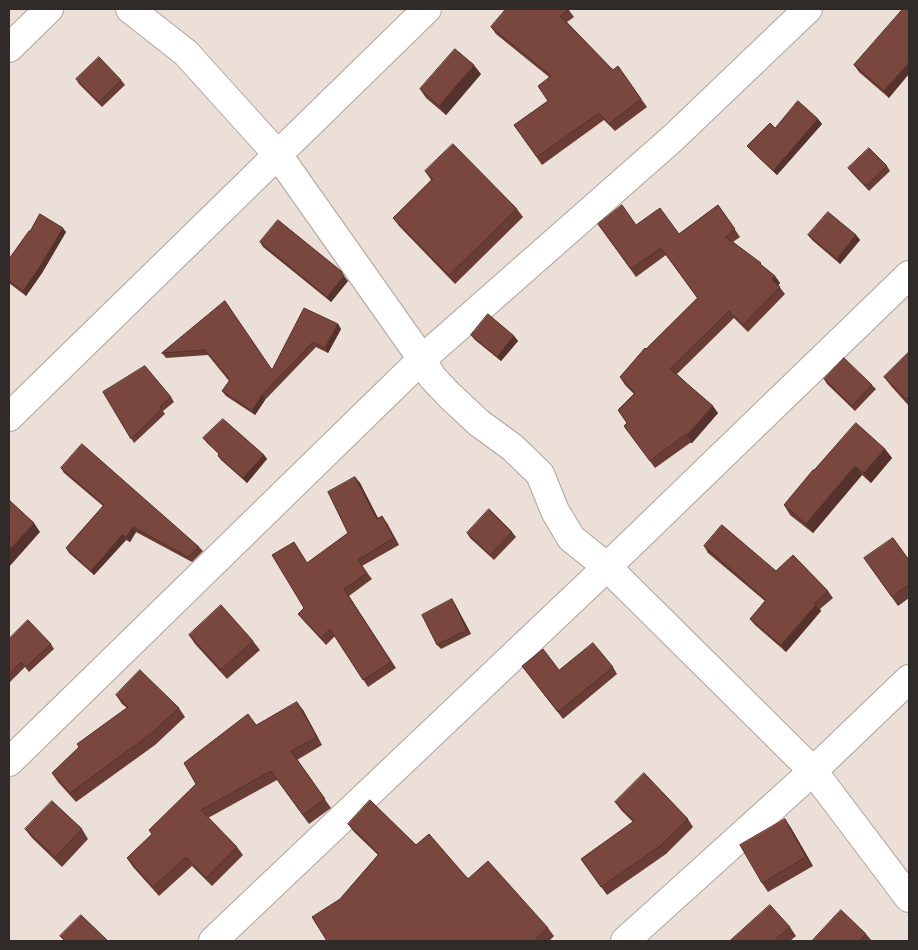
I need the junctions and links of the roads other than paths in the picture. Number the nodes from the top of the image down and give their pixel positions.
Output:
1 (49, 9) edge
2 (130, 9) edge
3 (427, 9) edge
4 (808, 9) edge
5 (9, 48) edge
6 (278, 155) junction
7 (909, 275) edge
8 (422, 360) junction
9 (9, 417) edge
10 (607, 567) junction
11 (909, 679) edge
12 (9, 762) edge
13 (813, 771) junction
14 (909, 898) edge
15 (214, 941) edge
16 (625, 941) edge

1 - 5 street
2 - 6 street
3 - 6 street
4 - 8 street
6 - 8 street
6 - 9 street
7 - 10 street
8 - 10 street
8 - 12 street
10 - 13 street
10 - 15 street
11 - 13 street
13 - 14 street
13 - 16 street

